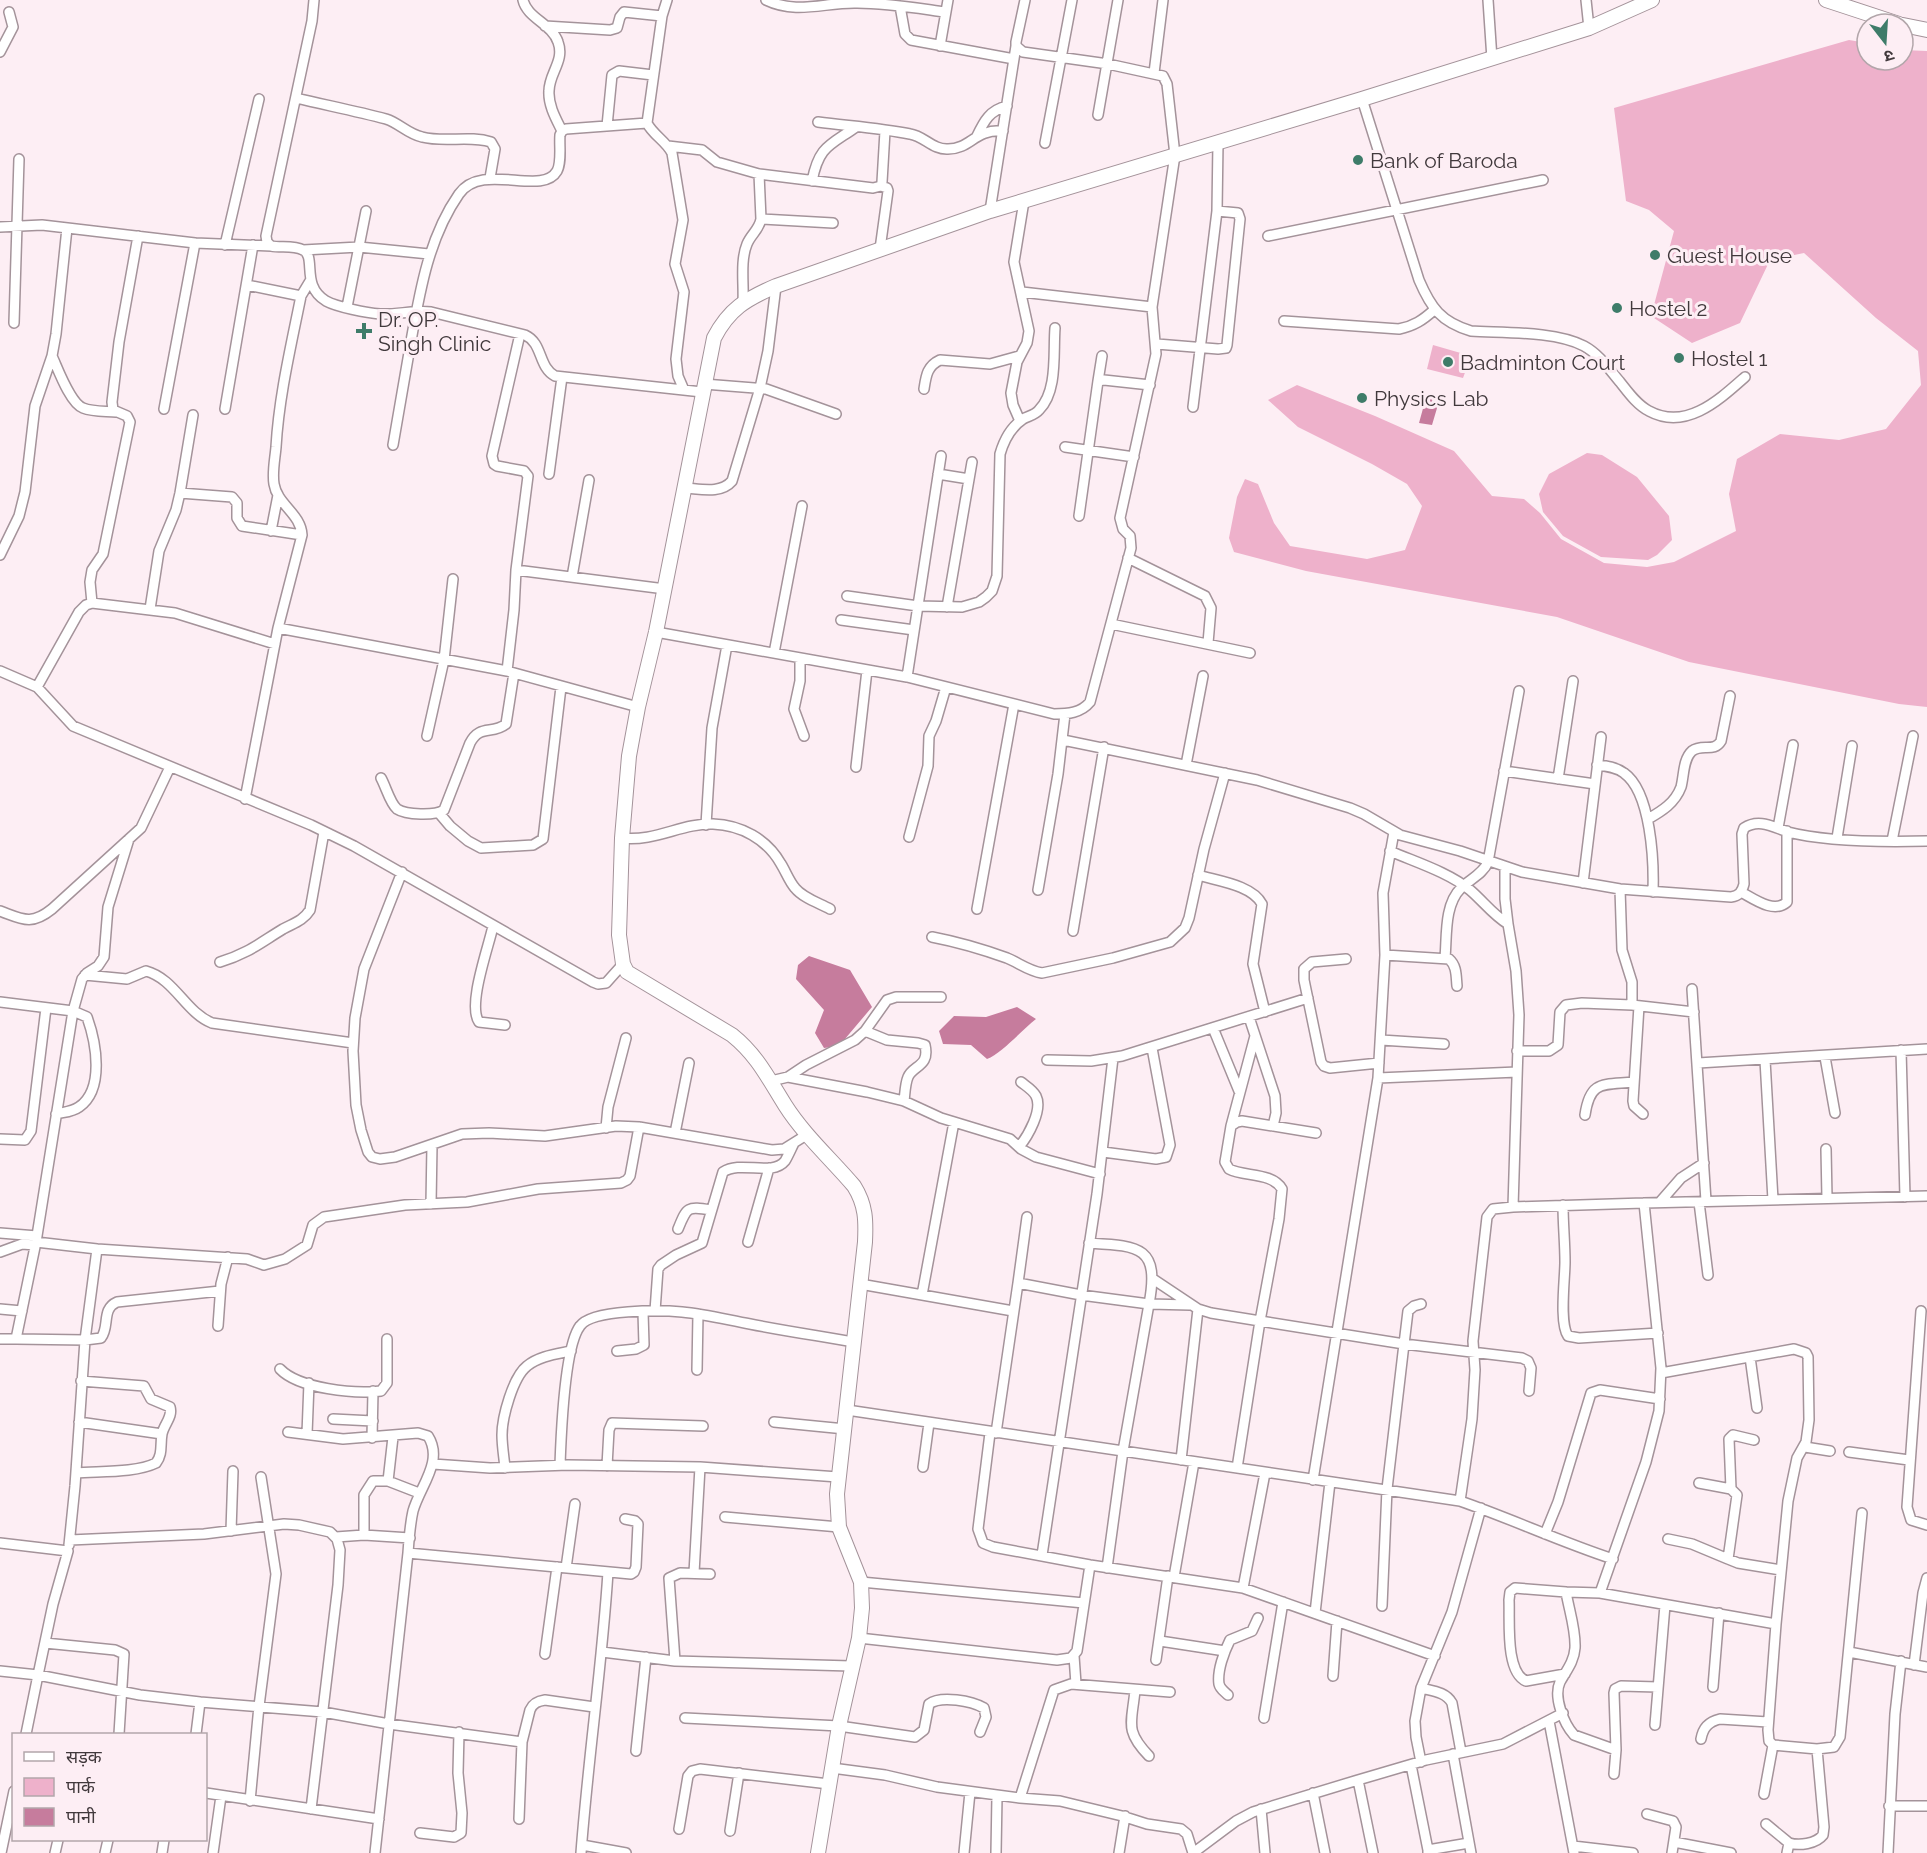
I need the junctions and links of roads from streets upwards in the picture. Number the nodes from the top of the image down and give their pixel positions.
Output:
1 (314, 0) edge
2 (523, 0) edge
3 (667, 0) edge
4 (766, 0) edge
5 (948, 0) edge
6 (1025, 0) edge
7 (1072, 0) edge
8 (1118, 0) edge
9 (1163, 0) edge
10 (1488, 0) edge
11 (1586, 0) edge
12 (1652, 0) edge
13 (1826, 0) edge
14 (880, 2) edge
15 (1848, 3) edge
16 (791, 4) edge
17 (900, 6) junction
18 (9, 12) dead end
19 (945, 12) junction
20 (1870, 12) edge
21 (662, 16) junction
22 (545, 26) junction
23 (1589, 28) junction
24 (940, 46) junction
25 (1016, 46) junction
26 (0, 52) edge
27 (1062, 58) junction
28 (1492, 58) junction
29 (1014, 59) junction
30 (1108, 64) junction
31 (1154, 73) junction
32 (653, 75) junction
33 (296, 98) junction
34 (259, 99) dead end
35 (1362, 99) junction
36 (1007, 106) junction
37 (1098, 115) dead end
38 (818, 122) dead end
39 (647, 123) junction
40 (607, 126) junction
41 (856, 127) junction
42 (562, 131) junction
43 (885, 131) junction
44 (1003, 131) junction
45 (977, 136) junction
46 (1218, 142) junction
47 (1044, 143) dead end
48 (668, 146) junction
49 (1175, 155) junction
50 (20, 159) dead end
51 (759, 174) junction
52 (490, 178) junction
53 (1543, 180) dead end
54 (812, 181) junction
55 (881, 186) junction
56 (1024, 201) junction
57 (1397, 210) junction
58 (366, 211) dead end
59 (990, 211) junction
60 (1217, 211) junction
61 (761, 219) junction
62 (833, 223) dead end
63 (16, 226) junction
64 (0, 227) edge
65 (67, 228) junction
66 (138, 236) junction
67 (1268, 236) dead end
68 (195, 243) junction
69 (225, 244) junction
70 (253, 245) junction
71 (271, 246) junction
72 (359, 247) junction
73 (880, 249) junction
74 (303, 250) junction
75 (429, 254) junction
76 (310, 281) junction
77 (247, 285) junction
78 (776, 286) junction
79 (1022, 292) junction
80 (301, 296) junction
81 (743, 302) junction
82 (347, 307) junction
83 (1152, 307) junction
84 (417, 310) junction
85 (1434, 310) junction
86 (1284, 321) dead end
87 (14, 323) dead end
88 (1054, 328) dead end
89 (520, 334) junction
90 (1157, 344) junction
91 (1202, 347) junction
92 (52, 356) junction
93 (1102, 356) dead end
94 (1019, 357) junction
95 (562, 377) junction
96 (1746, 377) dead end
97 (1098, 381) junction
98 (1150, 385) junction
99 (703, 388) junction
100 (760, 388) junction
101 (924, 389) dead end
102 (684, 390) junction
103 (1193, 407) dead end
104 (164, 409) dead end
105 (225, 410) dead end
106 (116, 412) junction
107 (836, 414) dead end
108 (192, 415) dead end
109 (1020, 421) junction
110 (393, 445) dead end
111 (1065, 447) dead end
112 (1087, 451) junction
113 (941, 456) dead end
114 (1134, 457) junction
115 (972, 462) dead end
116 (549, 474) dead end
117 (938, 474) junction
118 (969, 479) junction
119 (589, 480) dead end
120 (685, 488) junction
121 (180, 493) junction
122 (278, 495) junction
123 (802, 506) dead end
124 (1079, 516) dead end
125 (272, 531) junction
126 (302, 536) junction
127 (0, 555) edge
128 (1128, 558) junction
129 (516, 570) junction
130 (572, 577) junction
131 (453, 579) dead end
132 (665, 589) junction
133 (848, 596) dead end
134 (92, 603) junction
135 (918, 606) junction
136 (947, 607) junction
137 (150, 609) junction
138 (841, 620) dead end
139 (1112, 624) junction
140 (278, 628) junction
141 (914, 630) junction
142 (656, 632) junction
143 (1208, 643) junction
144 (274, 644) junction
145 (728, 645) junction
146 (774, 653) junction
147 (1250, 653) dead end
148 (800, 658) junction
149 (444, 660) junction
150 (867, 670) junction
151 (0, 671) edge
152 (510, 672) junction
153 (1203, 676) dead end
154 (907, 677) junction
155 (1573, 681) dead end
156 (37, 687) junction
157 (561, 687) junction
158 (946, 687) junction
159 (1519, 691) dead end
160 (1730, 696) dead end
161 (1014, 704) junction
162 (638, 706) junction
163 (1065, 714) junction
164 (427, 736) dead end
165 (804, 736) dead end
166 (1913, 736) dead end
167 (1601, 737) dead end
168 (1063, 740) junction
169 (1793, 745) dead end
170 (1852, 746) dead end
171 (1104, 747) junction
172 (1186, 765) junction
173 (1597, 765) junction
174 (856, 767) dead end
175 (170, 768) junction
176 (1504, 771) junction
177 (1225, 773) junction
178 (381, 778) dead end
179 (1558, 779) junction
180 (1595, 784) junction
181 (245, 799) junction
182 (439, 813) junction
183 (1648, 819) junction
184 (706, 825) junction
185 (1778, 828) junction
186 (1787, 831) junction
187 (324, 832) junction
188 (1394, 832) junction
189 (909, 837) dead end
190 (622, 838) junction
191 (1837, 838) junction
192 (129, 839) junction
193 (1892, 841) junction
194 (1927, 841) edge
195 (1390, 851) junction
196 (1488, 862) junction
197 (1505, 868) junction
198 (402, 872) junction
199 (1198, 875) junction
200 (1583, 883) junction
201 (1463, 886) junction
202 (1620, 889) junction
203 (1038, 890) dead end
204 (1653, 892) junction
205 (1741, 892) junction
206 (830, 909) dead end
207 (977, 909) dead end
208 (0, 911) edge
209 (1508, 924) junction
210 (494, 926) junction
211 (1073, 931) dead end
212 (932, 937) dead end
213 (1385, 955) junction
214 (1445, 958) junction
215 (1346, 959) dead end
216 (220, 963) dead end
217 (623, 964) junction
218 (85, 975) junction
219 (1457, 986) dead end
220 (1692, 989) dead end
221 (941, 997) dead end
222 (1308, 998) junction
223 (0, 1002) edge
224 (1635, 1005) junction
225 (46, 1008) junction
226 (73, 1011) junction
227 (1265, 1012) junction
228 (1694, 1012) junction
229 (1249, 1017) junction
230 (505, 1025) dead end
231 (1213, 1028) junction
232 (865, 1031) junction
233 (1255, 1035) junction
234 (626, 1038) dead end
235 (1381, 1040) junction
236 (353, 1043) junction
237 (1444, 1044) dead end
238 (1152, 1048) junction
239 (1927, 1049) edge
240 (1901, 1050) junction
241 (1517, 1051) junction
242 (1825, 1057) junction
243 (1113, 1058) junction
244 (1047, 1060) dead end
245 (1765, 1060) junction
246 (1379, 1063) junction
247 (689, 1064) dead end
248 (1698, 1064) junction
249 (1517, 1072) junction
250 (788, 1077) junction
251 (1378, 1078) junction
252 (771, 1081) junction
253 (1021, 1082) dead end
254 (1634, 1082) junction
255 (1239, 1091) junction
256 (904, 1101) junction
257 (1834, 1113) dead end
258 (56, 1114) junction
259 (1585, 1114) dead end
260 (1643, 1114) dead end
261 (954, 1122) junction
262 (1231, 1126) junction
263 (1273, 1126) junction
264 (639, 1127) junction
265 (606, 1128) junction
266 (675, 1133) junction
267 (1316, 1133) dead end
268 (808, 1134) junction
269 (0, 1139) edge
270 (794, 1143) junction
271 (432, 1145) junction
272 (1019, 1147) junction
273 (1826, 1149) dead end
274 (1103, 1152) junction
275 (1704, 1163) junction
276 (769, 1168) junction
277 (1100, 1174) junction
278 (1927, 1196) edge
279 (1905, 1197) junction
280 (1827, 1198) junction
281 (1773, 1200) junction
282 (1703, 1201) junction
283 (1660, 1202) junction
284 (1644, 1203) junction
285 (430, 1204) junction
286 (1563, 1205) junction
287 (1514, 1207) junction
288 (711, 1210) junction
289 (1027, 1216) dead end
290 (678, 1229) dead end
291 (0, 1233) edge
292 (36, 1241) junction
293 (748, 1242) dead end
294 (1089, 1243) junction
295 (97, 1248) junction
296 (0, 1252) edge
297 (228, 1257) junction
298 (1708, 1275) dead end
299 (1153, 1280) junction
300 (1018, 1283) junction
301 (860, 1284) junction
302 (220, 1291) junction
303 (922, 1294) junction
304 (1081, 1295) junction
305 (1149, 1304) junction
306 (1421, 1304) dead end
307 (1195, 1307) junction
308 (0, 1308) edge
309 (22, 1311) junction
310 (655, 1311) junction
311 (1014, 1311) junction
312 (1921, 1311) dead end
313 (643, 1312) junction
314 (698, 1314) junction
315 (1260, 1321) junction
316 (218, 1326) dead end
317 (1336, 1331) junction
318 (1658, 1333) junction
319 (0, 1339) edge
320 (16, 1339) junction
321 (387, 1339) dead end
322 (85, 1340) junction
323 (854, 1341) junction
324 (1404, 1344) junction
325 (572, 1351) junction
326 (617, 1351) dead end
327 (1473, 1351) junction
328 (1750, 1357) junction
329 (1661, 1366) junction
330 (280, 1369) dead end
331 (697, 1370) dead end
332 (81, 1381) junction
333 (309, 1383) junction
334 (373, 1391) junction
335 (1529, 1391) dead end
336 (1660, 1399) junction
337 (1757, 1408) dead end
338 (848, 1410) junction
339 (333, 1419) dead end
340 (373, 1421) junction
341 (79, 1422) junction
342 (774, 1422) dead end
343 (929, 1423) junction
344 (703, 1426) dead end
345 (845, 1429) junction
346 (288, 1432) dead end
347 (993, 1433) junction
348 (162, 1434) junction
349 (307, 1434) junction
350 (393, 1437) junction
351 (372, 1438) junction
352 (1754, 1440) dead end
353 (1059, 1441) junction
354 (1805, 1447) junction
355 (1123, 1451) junction
356 (1830, 1451) dead end
357 (1850, 1452) dead end
358 (1181, 1460) junction
359 (1909, 1460) junction
360 (1194, 1462) junction
361 (433, 1464) junction
362 (560, 1466) junction
363 (607, 1466) junction
364 (700, 1467) junction
365 (923, 1467) dead end
366 (506, 1468) junction
367 (1237, 1468) junction
368 (233, 1471) dead end
369 (76, 1473) junction
370 (1264, 1473) junction
371 (261, 1477) dead end
372 (838, 1477) junction
373 (1313, 1480) junction
374 (388, 1481) junction
375 (1330, 1482) junction
376 (1699, 1483) dead end
377 (1387, 1489) junction
378 (1731, 1489) junction
379 (419, 1493) junction
380 (1460, 1501) junction
381 (575, 1504) dead end
382 (1481, 1508) junction
383 (1862, 1513) dead end
384 (725, 1518) dead end
385 (625, 1519) dead end
386 (1927, 1525) edge
387 (270, 1526) junction
388 (839, 1527) junction
389 (231, 1531) junction
390 (1545, 1534) junction
391 (364, 1535) junction
392 (336, 1537) junction
393 (410, 1538) junction
394 (1668, 1539) dead end
395 (70, 1540) junction
396 (0, 1543) edge
397 (68, 1551) junction
398 (408, 1553) junction
399 (1042, 1555) junction
400 (1613, 1559) junction
401 (1728, 1559) junction
402 (1090, 1566) junction
403 (561, 1567) junction
404 (1107, 1568) junction
405 (1781, 1570) junction
406 (608, 1572) junction
407 (694, 1573) junction
408 (710, 1574) dead end
409 (1171, 1577) junction
410 (1927, 1578) edge
411 (861, 1582) junction
412 (1243, 1588) junction
413 (1566, 1592) junction
414 (1600, 1593) junction
415 (1283, 1602) junction
416 (1084, 1604) junction
417 (1665, 1605) junction
418 (1382, 1606) dead end
419 (1315, 1613) junction
420 (1719, 1613) junction
421 (1258, 1618) dead end
422 (1337, 1621) junction
423 (1776, 1624) junction
424 (859, 1638) junction
425 (1160, 1641) junction
426 (45, 1643) junction
427 (1225, 1651) junction
428 (602, 1652) junction
429 (1849, 1652) junction
430 (545, 1654) dead end
431 (1074, 1656) junction
432 (1435, 1656) junction
433 (646, 1658) junction
434 (1156, 1660) dead end
435 (675, 1661) junction
436 (1901, 1661) junction
437 (1914, 1665) junction
438 (851, 1666) junction
439 (1927, 1666) edge
440 (0, 1671) edge
441 (1565, 1674) junction
442 (38, 1675) junction
443 (1333, 1676) dead end
444 (1076, 1684) junction
445 (1713, 1686) dead end
446 (1658, 1687) junction
447 (1421, 1688) junction
448 (1135, 1690) junction
449 (123, 1692) junction
450 (1170, 1692) dead end
451 (1228, 1695) dead end
452 (200, 1702) junction
453 (260, 1706) junction
454 (594, 1707) junction
455 (323, 1712) junction
456 (1563, 1713) junction
457 (685, 1718) dead end
458 (1264, 1718) dead end
459 (1549, 1721) junction
460 (1768, 1722) junction
461 (389, 1724) junction
462 (1655, 1725) dead end
463 (839, 1726) junction
464 (459, 1732) junction
465 (980, 1732) dead end
466 (26, 1733) edge
467 (119, 1733) edge
468 (196, 1733) edge
469 (1701, 1740) dead end
470 (522, 1742) junction
471 (1773, 1745) junction
472 (1817, 1749) junction
473 (1616, 1750) junction
474 (636, 1751) dead end
475 (1457, 1753) junction
476 (1149, 1756) dead end
477 (1421, 1762) junction
478 (1411, 1765) junction
479 (832, 1768) junction
480 (739, 1773) junction
481 (1614, 1774) dead end
482 (1358, 1780) junction
483 (829, 1784) junction
484 (970, 1792) junction
485 (207, 1793) edge
486 (1313, 1793) junction
487 (1764, 1794) dead end
488 (12, 1796) edge
489 (221, 1796) junction
490 (997, 1796) junction
491 (1020, 1798) junction
492 (250, 1801) junction
493 (1889, 1806) junction
494 (1927, 1806) edge
495 (311, 1809) junction
496 (1261, 1809) junction
497 (1647, 1814) dead end
498 (1125, 1816) junction
499 (379, 1819) junction
500 (519, 1819) dead end
501 (3, 1821) edge
502 (1766, 1824) dead end
503 (679, 1829) dead end
504 (730, 1831) dead end
505 (420, 1833) dead end
506 (1674, 1842) junction
507 (1470, 1848) edge
508 (1788, 1848) edge
509 (582, 1849) edge
510 (1573, 1849) edge
511 (1428, 1851) edge
512 (1, 1853) edge
513 (213, 1853) edge
514 (375, 1853) edge
515 (626, 1853) edge
516 (818, 1853) edge
517 (964, 1853) edge
518 (996, 1853) edge
519 (1119, 1853) edge
520 (1193, 1853) edge
521 (1265, 1853) edge
522 (1325, 1853) edge
523 (1373, 1853) edge
524 (1633, 1853) edge
525 (1672, 1853) edge
526 (1731, 1853) edge
527 (1888, 1853) edge

1 - 33 street
2 - 22 street
3 - 21 street
4 - 16 street
5 - 19 street
6 - 25 street
7 - 27 street
8 - 30 street
9 - 31 street
10 - 28 street
11 - 23 street
12 - 23 street
13 - 15 street
14 - 16 street
14 - 17 street
15 - 20 street
17 - 19 street
17 - 24 street
18 - 26 street
19 - 24 street
21 - 22 street
21 - 32 street
22 - 42 street
23 - 28 street
24 - 29 street
25 - 27 street
25 - 29 street
27 - 30 street
27 - 47 street
28 - 35 street
29 - 36 street
30 - 31 street
30 - 37 street
31 - 49 street
32 - 39 street
32 - 40 street
33 - 52 street
33 - 71 street
34 - 69 street
35 - 46 street
35 - 57 street
36 - 44 street
36 - 45 street
38 - 41 street
39 - 40 street
39 - 48 street
40 - 42 street
41 - 43 street
41 - 54 street
42 - 52 street
43 - 45 street
43 - 55 street
44 - 45 street
44 - 59 street
46 - 49 street
46 - 60 street
48 - 51 street
48 - 102 street
49 - 56 street
49 - 83 street
50 - 63 street
51 - 54 street
51 - 61 street
52 - 75 street
53 - 57 street
54 - 55 street
55 - 73 street
56 - 59 street
56 - 79 street
57 - 67 street
57 - 85 street
58 - 72 street
59 - 73 street
60 - 91 street
60 - 91 street
61 - 62 street
61 - 81 street
63 - 64 street
63 - 65 street
63 - 87 street
65 - 66 street
65 - 92 street
66 - 68 street
66 - 106 street
68 - 69 street
68 - 104 street
69 - 70 street
70 - 71 street
70 - 77 street
71 - 74 street
72 - 74 street
72 - 75 street
72 - 82 street
73 - 78 street
74 - 76 street
75 - 84 street
76 - 80 street
76 - 82 street
77 - 80 street
77 - 105 street
78 - 81 street
78 - 100 street
79 - 83 street
79 - 94 street
80 - 122 street
81 - 99 street
82 - 84 street
83 - 90 street
84 - 89 street
84 - 110 street
85 - 86 street
85 - 96 street
88 - 109 street
89 - 95 street
89 - 129 street
90 - 91 street
90 - 98 street
91 - 103 street
92 - 106 street
92 - 127 street
93 - 97 street
94 - 101 street
94 - 109 street
95 - 102 street
95 - 116 street
97 - 98 street
97 - 112 street
98 - 114 street
99 - 100 street
99 - 102 street
99 - 120 street
100 - 107 street
100 - 120 street
106 - 134 street
108 - 121 street
109 - 136 street
111 - 112 street
112 - 114 street
112 - 124 street
113 - 117 street
114 - 128 street
115 - 118 street
117 - 118 street
117 - 135 street
118 - 136 street
119 - 130 street
120 - 132 street
121 - 125 street
121 - 137 street
122 - 125 street
122 - 126 street
123 - 146 street
125 - 126 street
126 - 140 street
128 - 139 street
128 - 143 street
129 - 130 street
129 - 152 street
130 - 132 street
131 - 149 street
132 - 142 street
133 - 135 street
134 - 137 street
134 - 156 street
135 - 136 street
135 - 141 street
137 - 144 street
138 - 141 street
139 - 143 street
139 - 163 street
140 - 144 street
140 - 149 street
141 - 154 street
142 - 145 street
142 - 162 street
143 - 147 street
144 - 181 street
145 - 146 street
145 - 184 street
146 - 148 street
148 - 150 street
148 - 165 street
149 - 152 street
149 - 164 street
150 - 154 street
150 - 174 street
151 - 156 street
152 - 157 street
152 - 182 street
153 - 172 street
154 - 158 street
155 - 179 street
156 - 175 street
157 - 162 street
157 - 182 street
158 - 161 street
158 - 189 street
159 - 176 street
160 - 183 street
161 - 163 street
161 - 207 street
162 - 190 street
163 - 168 street
166 - 193 street
167 - 173 street
168 - 171 street
168 - 203 street
169 - 185 street
170 - 191 street
171 - 172 street
171 - 211 street
172 - 177 street
173 - 180 street
173 - 183 street
175 - 181 street
175 - 192 street
176 - 179 street
176 - 196 street
177 - 188 street
177 - 199 street
178 - 182 street
179 - 180 street
180 - 200 street
181 - 187 street
183 - 204 street
184 - 190 street
184 - 206 street
185 - 186 street
185 - 205 street
186 - 191 street
186 - 205 street
187 - 198 street
187 - 216 street
188 - 195 street
188 - 196 street
190 - 217 street
191 - 193 street
192 - 208 street
192 - 218 street
193 - 194 street
195 - 201 street
195 - 213 street
196 - 197 street
196 - 201 street
197 - 200 street
197 - 209 street
198 - 210 street
198 - 236 street
199 - 212 street
199 - 227 street
200 - 202 street
201 - 209 street
201 - 214 street
202 - 204 street
202 - 224 street
204 - 205 street
209 - 241 street
210 - 217 street
210 - 230 street
213 - 214 street
213 - 235 street
214 - 219 street
215 - 222 street
217 - 252 street
218 - 226 street
218 - 236 street
220 - 228 street
221 - 232 street
222 - 227 street
222 - 246 street
223 - 225 street
224 - 228 street
224 - 241 street
224 - 254 street
225 - 226 street
225 - 269 street
226 - 258 street
226 - 258 street
227 - 229 street
228 - 248 street
229 - 231 street
229 - 233 street
231 - 238 street
231 - 255 street
232 - 250 street
232 - 256 street
233 - 255 street
233 - 263 street
234 - 265 street
235 - 237 street
235 - 246 street
236 - 271 street
238 - 243 street
238 - 274 street
239 - 240 street
240 - 242 street
240 - 279 street
241 - 249 street
242 - 245 street
242 - 257 street
243 - 244 street
243 - 274 street
245 - 248 street
245 - 281 street
246 - 251 street
247 - 266 street
248 - 275 street
249 - 251 street
249 - 287 street
250 - 252 street
250 - 256 street
251 - 317 street
252 - 268 street
253 - 272 street
254 - 259 street
254 - 260 street
255 - 262 street
256 - 261 street
258 - 292 street
261 - 272 street
261 - 303 street
262 - 263 street
262 - 315 street
263 - 267 street
264 - 265 street
264 - 266 street
264 - 285 street
265 - 271 street
266 - 270 street
268 - 270 street
268 - 301 street
270 - 276 street
271 - 285 street
272 - 277 street
273 - 280 street
274 - 277 street
275 - 282 street
275 - 283 street
276 - 288 street
276 - 293 street
277 - 294 street
278 - 279 street
279 - 280 street
280 - 281 street
281 - 282 street
282 - 283 street
282 - 298 street
283 - 284 street
284 - 286 street
284 - 318 street
285 - 297 street
286 - 287 street
286 - 318 street
287 - 327 street
288 - 290 street
288 - 310 street
289 - 300 street
291 - 292 street
292 - 295 street
292 - 296 street
292 - 309 street
294 - 299 street
294 - 304 street
295 - 297 street
295 - 322 street
297 - 302 street
299 - 305 street
299 - 307 street
300 - 304 street
300 - 311 street
301 - 303 street
301 - 323 street
302 - 316 street
302 - 322 street
303 - 311 street
304 - 305 street
304 - 353 street
305 - 307 street
305 - 355 street
306 - 324 street
307 - 315 street
307 - 358 street
308 - 309 street
309 - 320 street
310 - 313 street
310 - 314 street
311 - 347 street
312 - 359 street
313 - 325 street
313 - 326 street
314 - 323 street
314 - 331 street
315 - 317 street
315 - 367 street
317 - 324 street
317 - 373 street
318 - 329 street
319 - 320 street
320 - 322 street
321 - 334 street
322 - 332 street
323 - 338 street
324 - 327 street
324 - 377 street
325 - 362 street
325 - 366 street
327 - 335 street
327 - 380 street
328 - 329 street
328 - 337 street
328 - 354 street
329 - 336 street
330 - 333 street
332 - 341 street
332 - 348 street
333 - 334 street
333 - 349 street
334 - 340 street
336 - 390 street
336 - 400 street
338 - 343 street
338 - 345 street
339 - 340 street
340 - 351 street
341 - 348 street
341 - 369 street
342 - 345 street
343 - 347 street
343 - 365 street
344 - 363 street
345 - 372 street
346 - 349 street
347 - 353 street
347 - 399 street
348 - 369 street
349 - 351 street
350 - 351 street
350 - 361 street
350 - 374 street
352 - 378 street
353 - 355 street
353 - 399 street
354 - 356 street
354 - 405 street
355 - 358 street
355 - 404 street
357 - 359 street
358 - 360 street
359 - 386 street
360 - 367 street
360 - 409 street
361 - 366 street
361 - 379 street
362 - 363 street
362 - 366 street
363 - 364 street
364 - 372 street
364 - 407 street
367 - 370 street
368 - 389 street
369 - 395 street
370 - 373 street
370 - 412 street
371 - 387 street
372 - 388 street
373 - 375 street
374 - 379 street
374 - 391 street
375 - 377 street
375 - 419 street
376 - 378 street
377 - 380 street
377 - 418 street
378 - 401 street
379 - 393 street
380 - 382 street
381 - 403 street
382 - 390 street
382 - 432 street
383 - 429 street
384 - 388 street
385 - 406 street
387 - 389 street
387 - 392 street
387 - 453 street
388 - 411 street
389 - 395 street
390 - 400 street
391 - 392 street
391 - 393 street
392 - 455 street
393 - 398 street
394 - 401 street
395 - 397 street
396 - 397 street
397 - 426 street
398 - 403 street
398 - 461 street
399 - 402 street
400 - 414 street
401 - 405 street
402 - 404 street
402 - 416 street
403 - 406 street
403 - 430 street
404 - 409 street
405 - 423 street
406 - 428 street
407 - 408 street
407 - 435 street
409 - 412 street
409 - 425 street
410 - 437 street
411 - 416 street
411 - 424 street
412 - 415 street
413 - 414 street
413 - 441 street
413 - 441 street
414 - 417 street
415 - 419 street
415 - 458 street
416 - 431 street
417 - 420 street
417 - 446 street
419 - 422 street
420 - 423 street
420 - 445 street
421 - 427 street
422 - 432 street
422 - 443 street
423 - 460 street
424 - 431 street
424 - 438 street
425 - 427 street
425 - 434 street
426 - 442 street
426 - 449 street
427 - 451 street
428 - 433 street
428 - 454 street
429 - 436 street
429 - 472 street
431 - 444 street
432 - 447 street
433 - 435 street
433 - 474 street
435 - 438 street
436 - 437 street
436 - 493 street
437 - 439 street
438 - 463 street
440 - 442 street
441 - 456 street
442 - 449 street
442 - 466 street
444 - 448 street
444 - 491 street
446 - 462 street
446 - 473 street
447 - 475 street
447 - 477 street
448 - 450 street
448 - 476 street
449 - 452 street
449 - 467 street
452 - 453 street
452 - 468 street
453 - 455 street
453 - 492 street
454 - 470 street
454 - 509 street
455 - 461 street
455 - 495 street
456 - 459 street
456 - 473 street
457 - 463 street
459 - 475 street
459 - 510 street
460 - 469 street
460 - 471 street
461 - 464 street
461 - 499 street
463 - 465 street
463 - 479 street
464 - 470 street
464 - 505 street
470 - 500 street
471 - 472 street
471 - 487 street
472 - 508 street
473 - 481 street
475 - 477 street
475 - 507 street
477 - 478 street
478 - 482 street
478 - 511 street
479 - 483 street
479 - 484 street
480 - 483 street
480 - 503 street
480 - 504 street
482 - 486 street
482 - 523 street
483 - 516 street
484 - 490 street
484 - 517 street
485 - 489 street
486 - 496 street
486 - 522 street
488 - 501 street
489 - 492 street
489 - 513 street
490 - 491 street
490 - 518 street
491 - 498 street
492 - 495 street
493 - 494 street
493 - 527 street
495 - 499 street
496 - 520 street
496 - 521 street
497 - 506 street
498 - 519 street
498 - 520 street
499 - 514 street
501 - 512 street
502 - 508 street
506 - 525 street
506 - 526 street
507 - 511 street
509 - 515 street
510 - 524 street

